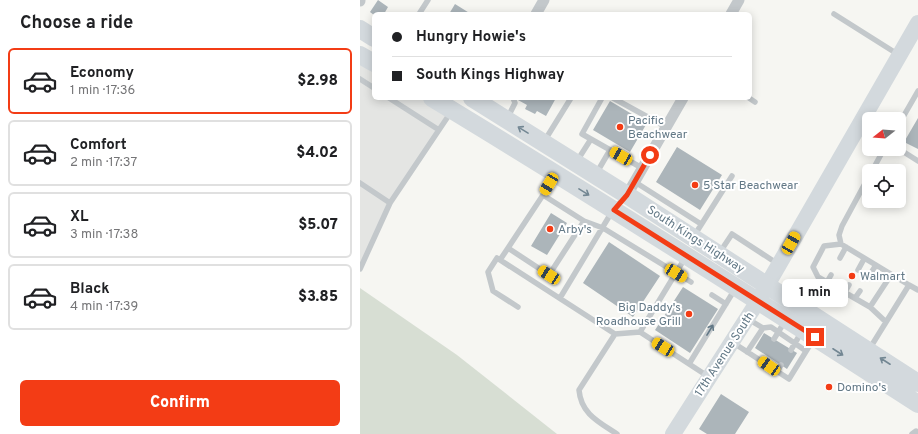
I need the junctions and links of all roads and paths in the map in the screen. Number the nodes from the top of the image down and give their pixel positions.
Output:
1 (428, 0) edge
2 (544, 0) edge
3 (739, 0) edge
4 (420, 12) edge
5 (537, 12) edge
6 (732, 12) edge
7 (834, 14) dead end
8 (918, 23) edge
9 (360, 29) edge
10 (372, 37) edge
11 (360, 55) edge
12 (899, 55) junction
13 (372, 62) edge
14 (360, 79) edge
15 (372, 87) edge
16 (918, 91) edge
17 (392, 100) edge
18 (435, 100) edge
19 (481, 100) edge
20 (514, 100) edge
21 (570, 100) edge
22 (601, 100) edge
23 (617, 100) edge
24 (682, 100) edge
25 (752, 100) edge
26 (755, 102) dead end
27 (453, 111) junction
28 (873, 112) edge
29 (906, 112) edge
30 (507, 119) junction
31 (473, 123) junction
32 (666, 127) junction
33 (439, 130) junction
34 (862, 135) edge
35 (590, 139) junction
36 (543, 142) junction
37 (610, 150) junction
38 (906, 153) edge
39 (918, 161) edge
40 (576, 163) junction
41 (642, 168) junction
42 (555, 174) junction
43 (595, 175) junction
44 (732, 176) dead end
45 (360, 183) edge
46 (631, 189) junction
47 (862, 189) edge
48 (543, 195) junction
49 (390, 203) junction
50 (614, 210) junction
51 (584, 221) junction
52 (603, 228) junction
53 (697, 231) junction
54 (843, 246) junction
55 (508, 248) junction
56 (719, 254) junction
57 (686, 256) junction
58 (840, 258) dead end
59 (864, 259) junction
60 (500, 260) junction
61 (779, 264) junction
62 (876, 265) junction
63 (360, 269) edge
64 (858, 270) dead end
65 (676, 273) junction
66 (891, 274) junction
67 (831, 275) dead end
68 (869, 276) dead end
69 (691, 282) dead end
70 (827, 282) junction
71 (767, 285) junction
72 (849, 285) dead end
73 (908, 285) junction
74 (736, 287) junction
75 (918, 290) edge
76 (860, 291) dead end
77 (845, 292) junction
78 (712, 295) dead end
79 (560, 298) junction
80 (855, 298) junction
81 (758, 301) junction
82 (726, 304) junction
83 (518, 306) dead end
84 (870, 307) junction
85 (747, 318) junction
86 (886, 322) junction
87 (782, 326) junction
88 (763, 328) junction
89 (640, 332) junction
90 (615, 334) junction
91 (774, 339) dead end
92 (805, 340) junction
93 (732, 342) junction
94 (791, 350) dead end
95 (869, 350) junction
96 (747, 352) junction
97 (764, 354) dead end
98 (760, 360) junction
99 (689, 364) junction
100 (781, 365) dead end
101 (777, 372) junction
102 (709, 377) junction
103 (918, 382) edge
104 (918, 404) edge
105 (617, 434) edge
106 (673, 434) edge

1 - 4 lane
2 - 5 street
3 - 6 street
7 - 12 lane
8 - 12 street, 17th Avenue South
9 - 10 main road
11 - 13 main road
12 - 28 street, 17th Avenue South
14 - 15 lane
16 - 29 lane
17 - 33 lane
18 - 27 main road, South Kings Highway
19 - 30 main road, South Kings Highway
19 - 31 street
20 - 30 lane
21 - 36 lane
22 - 35 lane
23 - 32 lane
24 - 32 street
25 - 26 lane
27 - 31 main road, South Kings Highway
27 - 33 lane
36 -> 30 main road, South Kings Highway
31 - 42 main road, South Kings Highway
32 - 41 street
33 - 49 lane
34 - 61 street, 17th Avenue South
35 - 37 lane
35 - 40 lane
36 - 40 main road, South Kings Highway
37 - 41 lane
37 - 43 lane
38 - 39 lane
40 - 43 main road, South Kings Highway
41 - 46 street
42 - 48 lane
42 -> 50 main road, South Kings Highway
43 - 46 main road, South Kings Highway
44 - 53 lane
45 - 49 lane
46 - 50 lane
46 - 53 main road, South Kings Highway
47 - 54 lane
48 - 51 lane
48 - 55 lane
49 - 63 lane
50 - 52 lane
50 - 57 main road, South Kings Highway
51 - 52 lane
51 - 55 lane
52 - 65 lane
52 - 79 lane
53 - 56 main road, South Kings Highway
54 - 58 lane
54 - 59 lane
54 - 70 lane
55 - 60 lane
56 - 61 lane
56 - 71 main road, South Kings Highway
57 - 65 lane
57 - 74 main road, South Kings Highway
59 - 62 lane
59 - 64 lane
60 - 79 lane
60 - 83 lane
61 - 71 street, 17th Avenue South
62 - 66 lane
62 - 68 lane
65 - 69 lane
65 - 89 lane
66 - 73 lane
66 - 84 lane
67 - 70 lane
70 - 77 lane
71 - 81 street, 17th Avenue South
71 - 95 main road, South Kings Highway
72 - 77 lane
73 - 75 lane
73 - 86 lane
74 - 81 main road, South Kings Highway
74 - 82 lane
76 - 80 lane
77 - 80 lane
78 - 82 lane
79 - 90 lane
80 - 84 lane
81 - 85 street, 17th Avenue South
81 - 87 main road, South Kings Highway
99 -> 82 lane
84 - 86 lane
85 - 88 lane
85 - 93 street, 17th Avenue South
86 - 95 lane
87 - 88 lane
87 - 91 lane
87 - 92 main road, South Kings Highway
88 - 96 lane
89 - 90 lane
89 - 99 lane
90 - 105 lane
92 - 94 lane
92 - 101 lane
92 -> 104 main road, South Kings Highway
93 - 96 lane
93 - 102 street, 17th Avenue South
103 -> 95 main road, South Kings Highway
96 - 98 lane
97 - 98 lane
98 - 101 lane
99 - 102 lane
100 - 101 lane
102 - 106 street, 17th Avenue South

